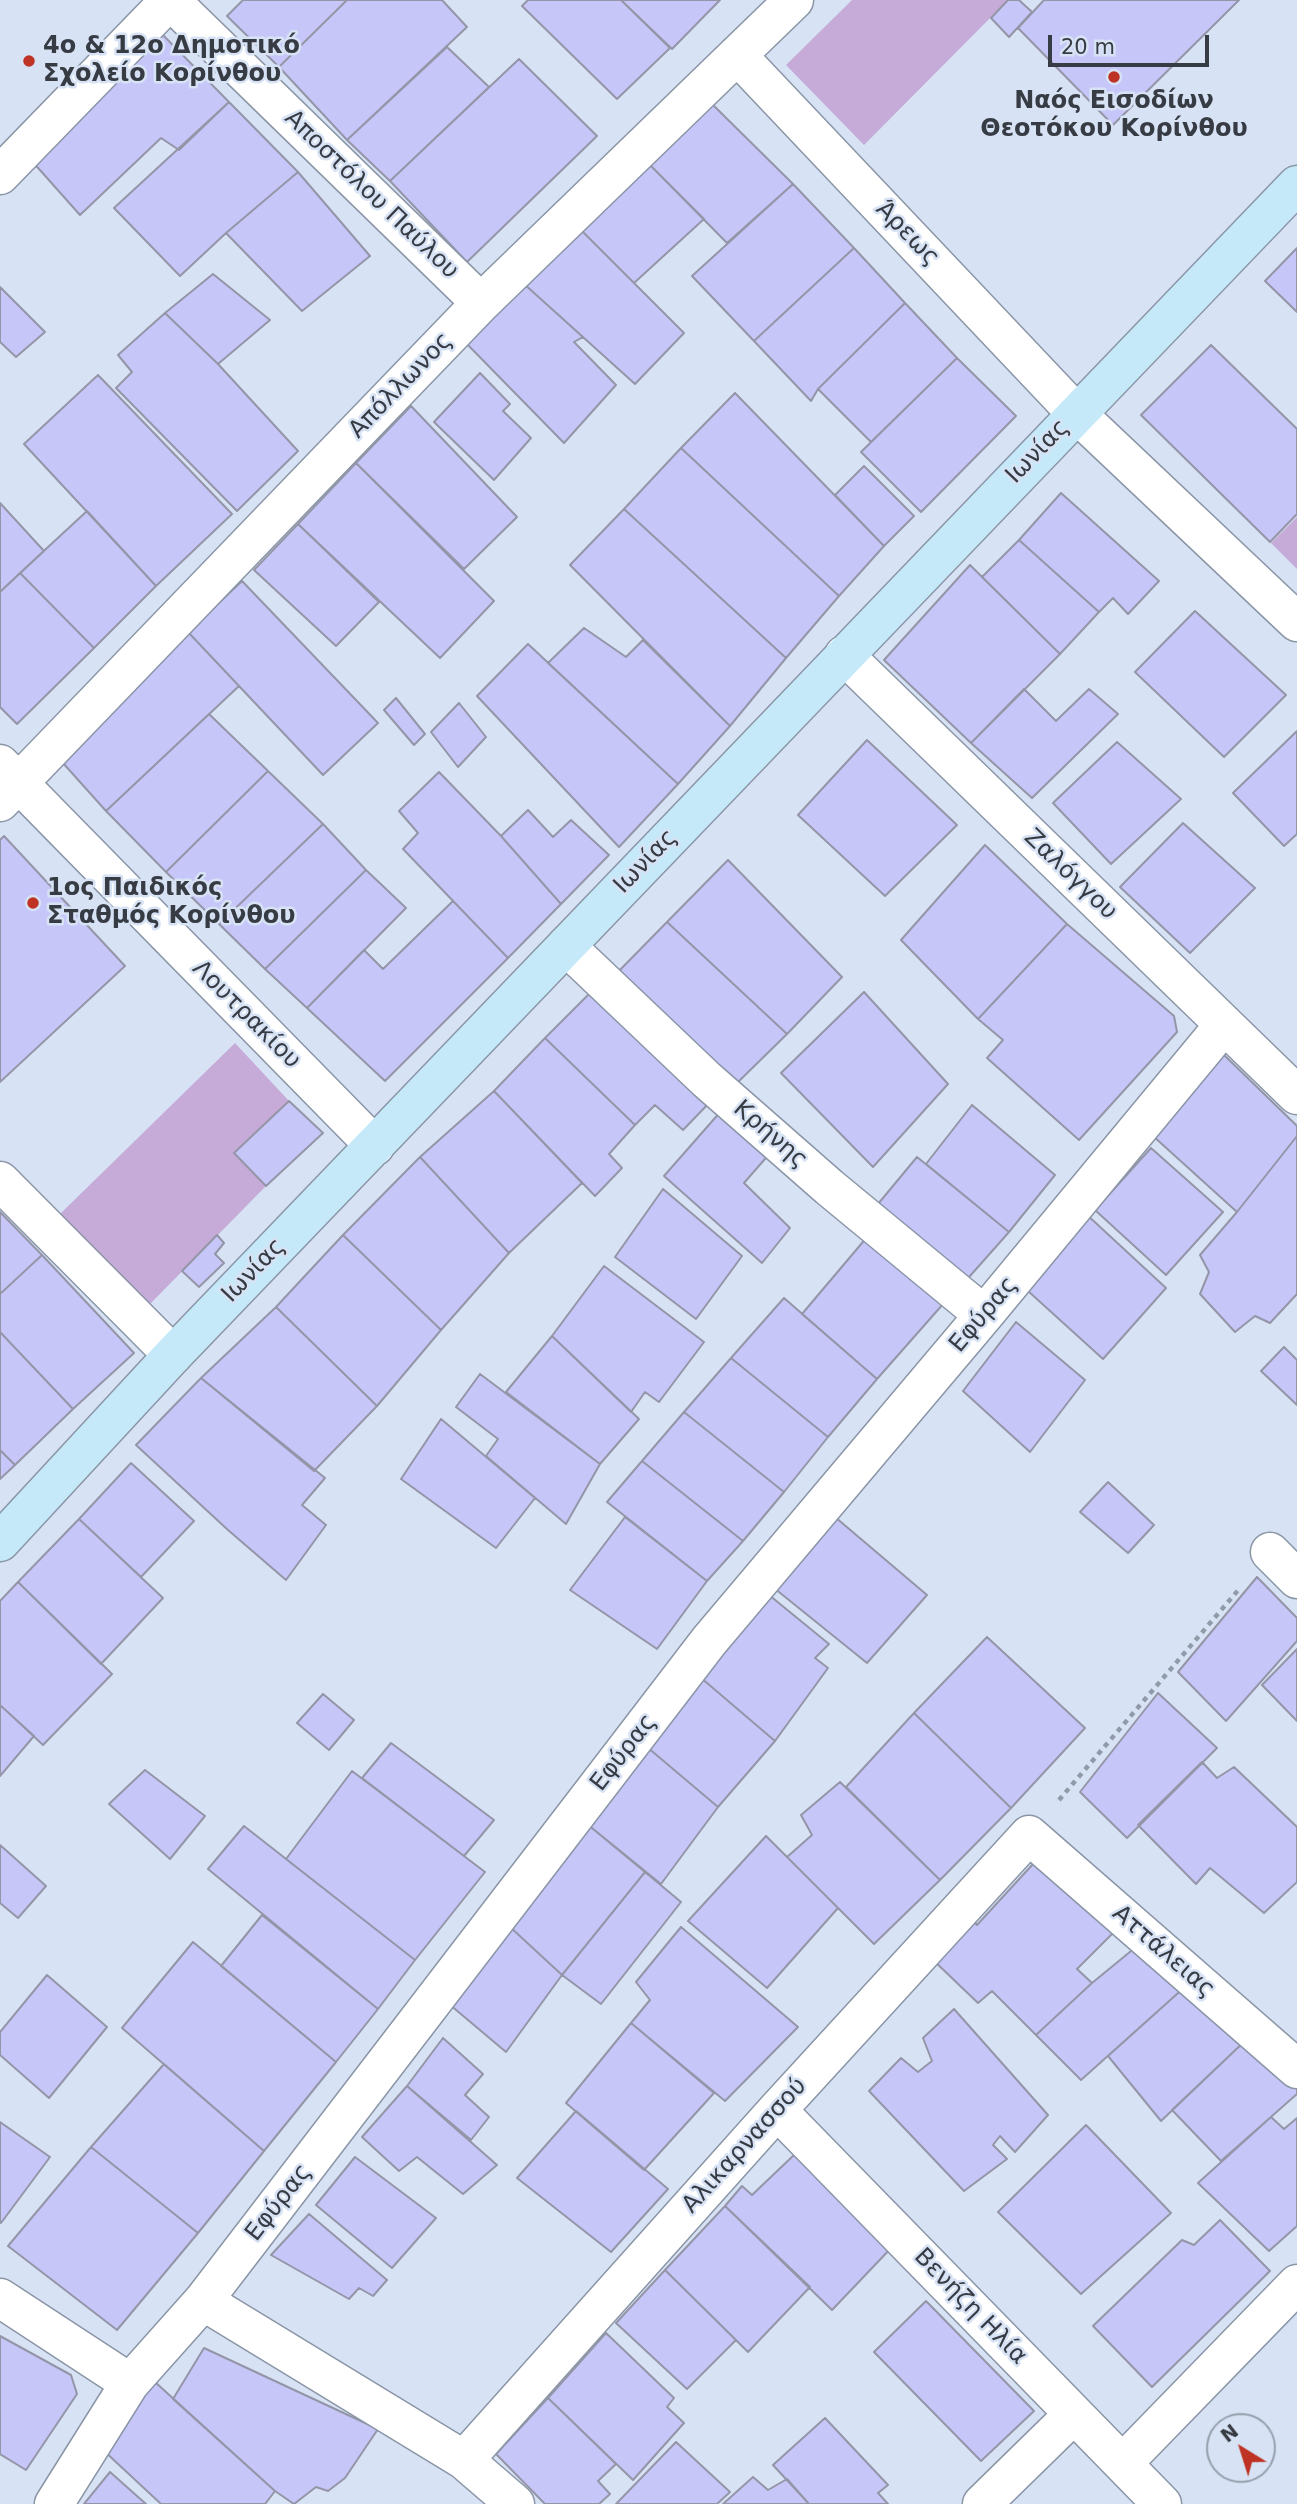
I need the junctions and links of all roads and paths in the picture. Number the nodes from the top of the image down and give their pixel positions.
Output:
1 (170, 0) edge
2 (794, 0) edge
3 (737, 55) junction
4 (0, 175) edge
5 (1297, 185) edge
6 (481, 303) junction
7 (1076, 412) junction
8 (1297, 622) edge
9 (844, 655) junction
10 (6, 783) edge
11 (566, 946) junction
12 (1224, 1025) junction
13 (1297, 1095) edge
14 (375, 1146) junction
15 (0, 1181) edge
16 (984, 1315) junction
17 (173, 1355) junction
18 (0, 1542) edge
19 (1270, 1552) joint
20 (1297, 1578) edge
21 (1029, 1835) junction
22 (1297, 2069) edge
23 (777, 2110) junction
24 (1297, 2284) edge
25 (0, 2298) edge
26 (203, 2301) junction
27 (130, 2383) junction
28 (1074, 2414) junction
29 (464, 2460) junction
30 (1123, 2463) junction
31 (54, 2504) edge
32 (515, 2504) edge
33 (982, 2504) edge
34 (1162, 2504) edge

1 - 4 street
1 - 6 street, Αποστόλου Παύλου
2 - 3 street, Απόλλωνος
3 - 6 street, Απόλλωνος
3 - 7 street, Άρεως
5 - 7 street, Ιωνίας
6 - 10 street, Απόλλωνος
7 - 8 street, Άρεως
7 - 9 street, Ιωνίας
9 - 11 street, Ιωνίας
9 - 12 street, Ζαλόγγου
10 - 14 street, Λουτρακίου
11 - 14 street, Ιωνίας
11 - 16 street, Κρήνης
12 - 13 street, Ζαλόγγου
12 - 16 street, Εφύρας
14 - 17 street, Ιωνίας
15 - 17 street
16 - 26 street, Εφύρας
17 - 18 street, Ιωνίας
19 - 20 street
19 - 21 path
21 - 22 street, Αττάλειας
21 - 23 street, Αλικαρνασσού
23 - 28 street, Βενήζη Ηλία
23 - 29 street, Αλικαρνασσού
24 - 30 street
25 - 27 street
26 - 27 street, Εφύρας
26 - 29 street
27 - 31 street, Εφύρας
28 - 30 street, Βενήζη Ηλία
28 - 33 street
29 - 32 street
30 - 34 street, Βενήζη Ηλία

